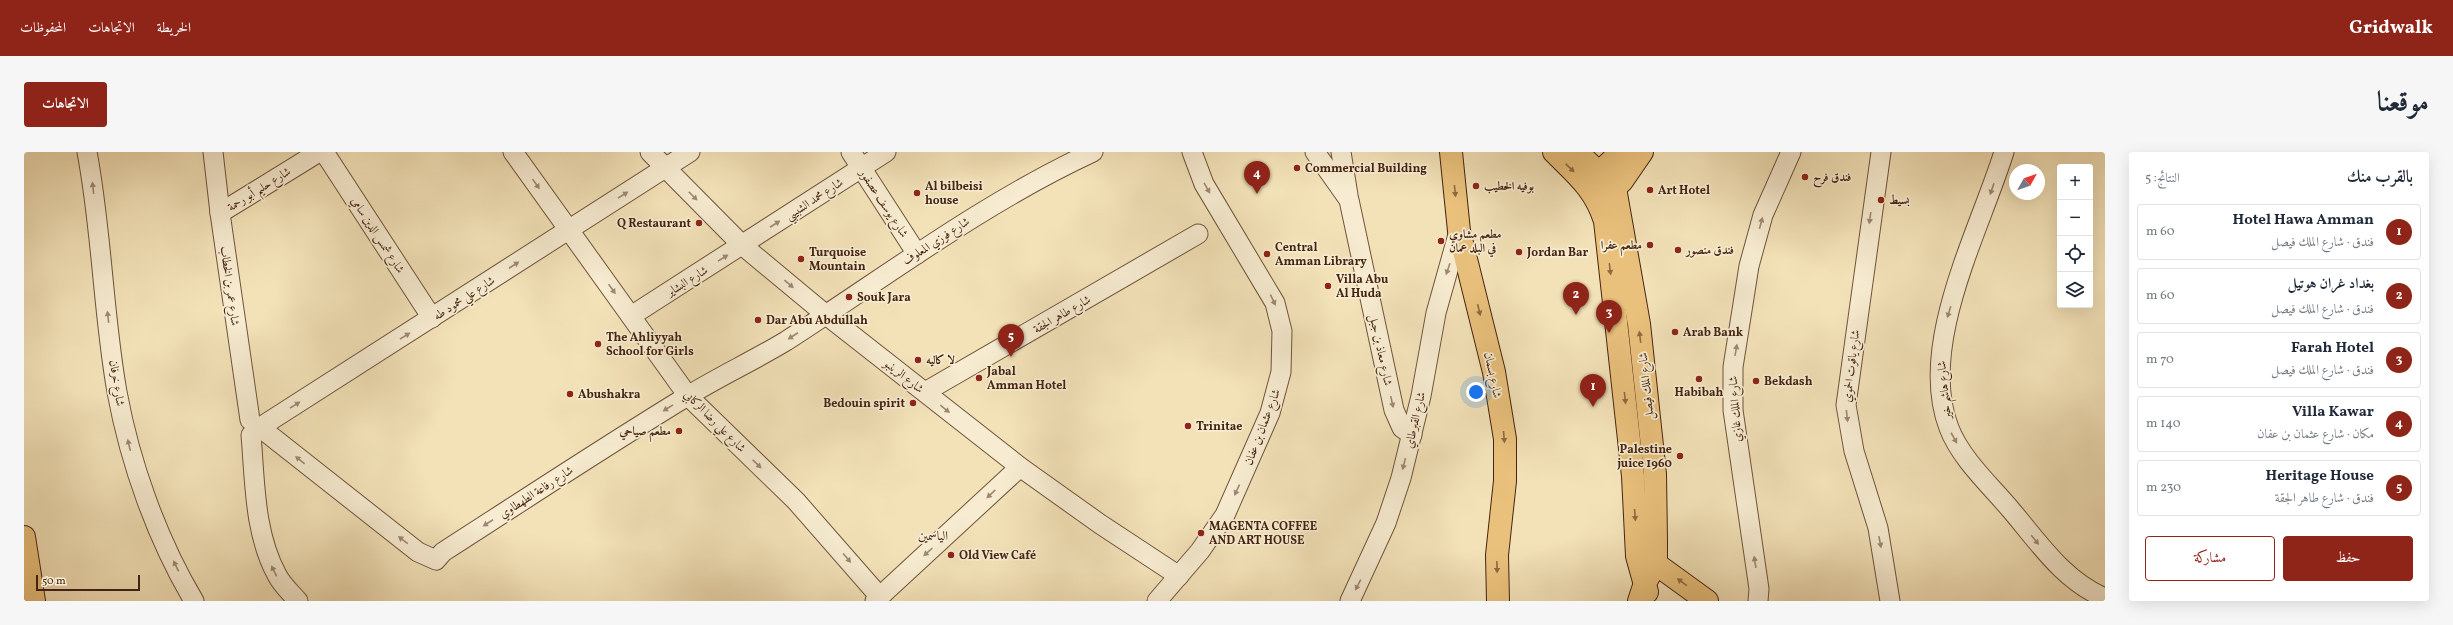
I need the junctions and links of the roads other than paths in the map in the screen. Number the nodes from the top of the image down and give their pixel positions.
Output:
1 (87, 152) edge
2 (213, 152) edge
3 (318, 152) edge
4 (324, 152) edge
5 (513, 152) edge
6 (650, 152) edge
7 (690, 152) edge
8 (851, 152) edge
9 (886, 152) edge
10 (1093, 152) edge
11 (1192, 152) edge
12 (1315, 152) edge
13 (1341, 152) edge
14 (1451, 152) edge
15 (1554, 152) edge
16 (1577, 152) edge
17 (1621, 152) edge
18 (1642, 152) edge
19 (1791, 152) edge
20 (1880, 152) edge
21 (2004, 152) edge
22 (861, 168) junction
23 (665, 169) junction
24 (1594, 178) junction
25 (1615, 188) junction
26 (1349, 200) junction
27 (1599, 203) junction
28 (220, 213) junction
29 (569, 230) junction
30 (1459, 231) junction
31 (1198, 234) dead end
32 (742, 245) junction
33 (917, 254) junction
34 (825, 314) junction
35 (631, 316) junction
36 (432, 318) junction
37 (925, 392) junction
38 (688, 396) junction
39 (256, 428) junction
40 (1412, 435) junction
41 (1020, 467) junction
42 (24, 537) edge
43 (1656, 564) junction
44 (1179, 576) junction
45 (1644, 595) edge
46 (2105, 598) edge
47 (877, 599) edge
48 (34, 601) edge
49 (194, 601) edge
50 (298, 601) edge
51 (1157, 601) edge
52 (1350, 601) edge
53 (1498, 601) edge
54 (1707, 601) edge
55 (1758, 601) edge
56 (1890, 601) edge

49 -> 1 street, شارع خرفان
2 - 28 street, شارع عمر بن الخطاب
3 - 28 street, شارع حليم أبو رحمة
4 - 36 street, شارع شمس الدين سامي
5 -> 29 street, شارع علي رضا الركابي
6 - 23 street, شارع الرينبو
7 - 23 street
8 - 22 street, شارع يوسف عصفور
9 - 22 street, شارع محمد الشبيبي
10 - 33 street, شارع فوزي المعلوف
11 -> 44 street, شارع عثمان بن عفان
12 - 26 street, شارع معاذ بن جبل
13 - 26 street
14 -> 30 main road, شارع بسمان
15 -> 24 main road
16 - 24 main road
17 - 24 main road
18 - 25 main road
55 -> 19 street, شارع الملك غازي
20 -> 56 street, شارع ياقوت الحموي
21 -> 46 street, شارع هاشم خير
32 -> 22 street, شارع محمد الشبيبي
22 - 33 street, شارع يوسف عصفور
29 -> 23 street, شارع علي محمود طه
23 -> 32 street, شارع الرينبو
24 - 25 main road
24 - 27 main road, شارع الملك فيصل
25 - 27 main road
43 -> 25 main road, شارع الملك فيصل
26 -> 40 street, شارع معاذ بن جبل
27 -> 45 main road, شارع الملك فيصل
28 - 39 street, شارع عمر بن الخطاب
29 -> 35 street, شارع علي رضا الركابي
36 -> 29 street, شارع علي محمود طه
30 -> 40 street, شارع القبرطاي
30 -> 53 main road, شارع بسمان
31 - 37 street, شارع طاهر الجقة
32 -> 34 street, شارع الرينبو
35 -> 32 street, شارع البشاير
33 - 34 street, شارع فوزي المعلوف
34 - 37 street, شارع الرينبو
34 -> 38 street, شارع رفاعة الطهطاوي
35 - 38 street, شارع علي رضا الركابي
39 -> 36 street, شارع علي محمود طه
37 -> 41 street, شارع الرينبو
38 -> 39 street, شارع رفاعة الطهطاوي
38 -> 47 street, شارع علي رضا الركابي
50 -> 39 street, شارع عمر بن الخطاب
40 -> 52 street, شارع القبرطاي
41 - 44 street, شارع الرينبو
41 -> 47 street
42 - 48 main road
43 - 45 main road, شارع الملك فيصل
54 -> 43 main road
44 - 51 street, شارع عثمان بن عفان

